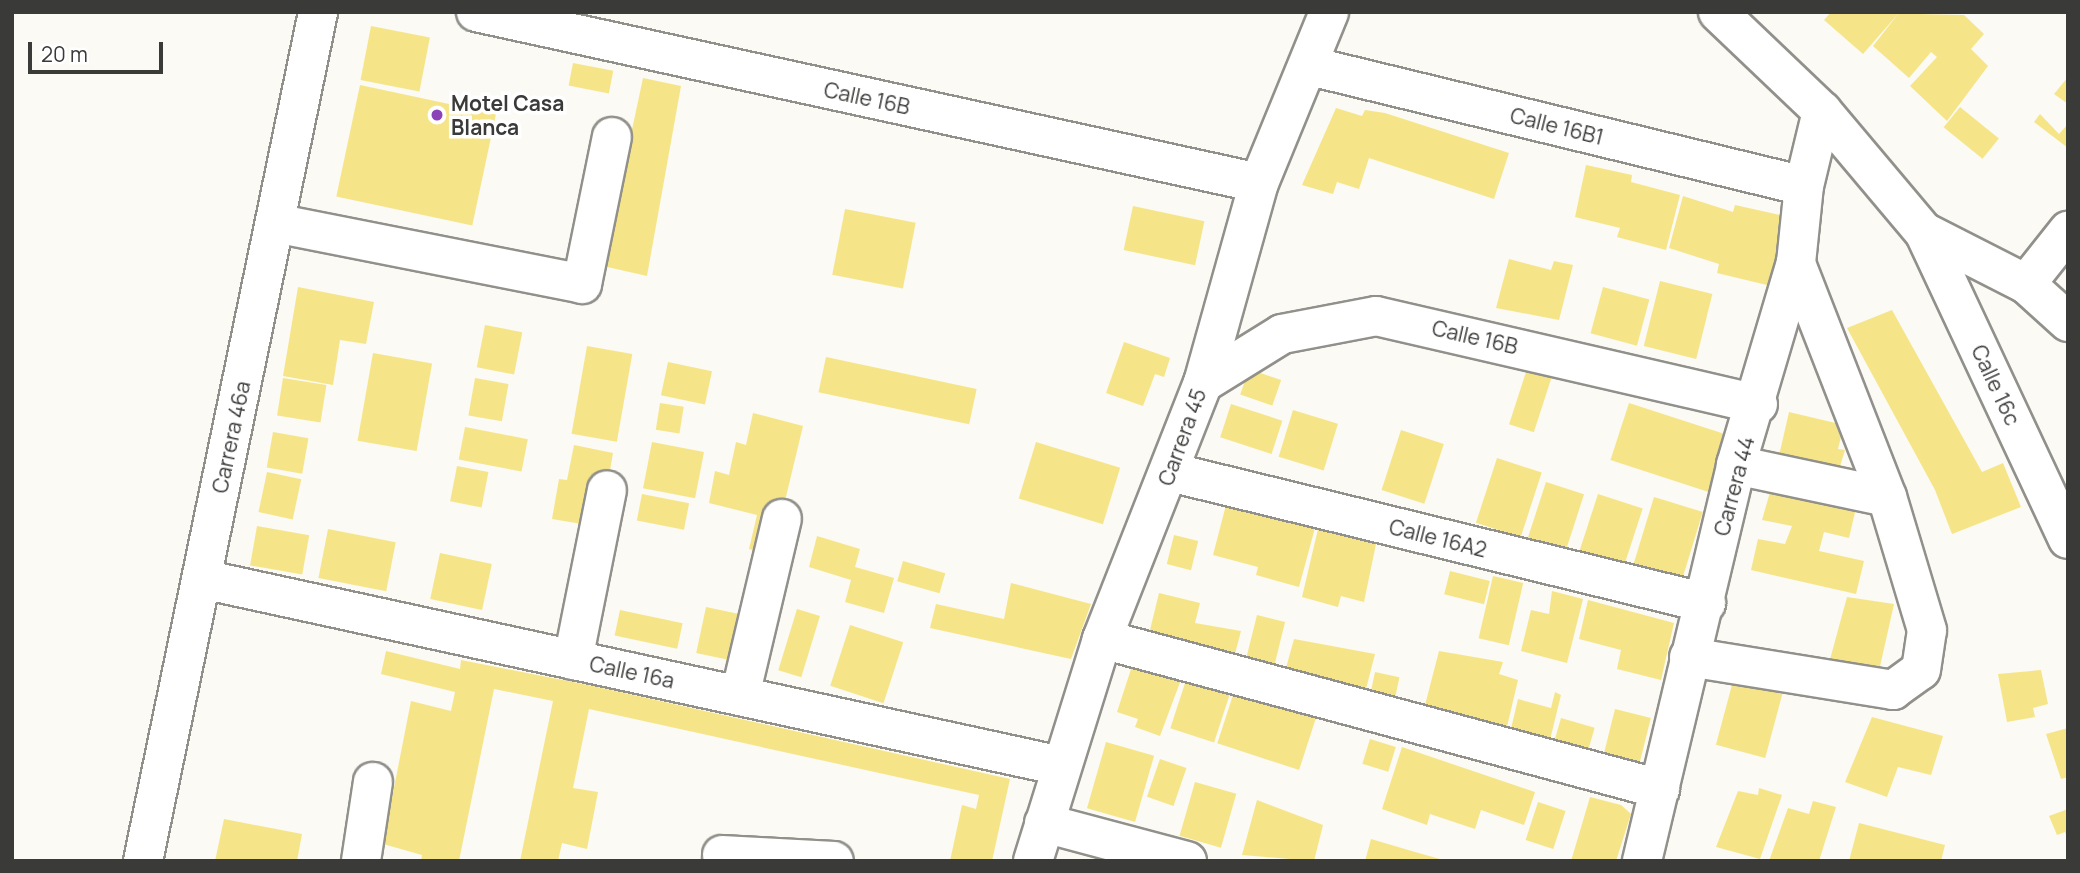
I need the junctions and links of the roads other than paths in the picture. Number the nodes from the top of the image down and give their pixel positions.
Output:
1 (318, 12) edge
2 (476, 12) edge
3 (1329, 12) edge
4 (1718, 12) edge
5 (1310, 66) junction
6 (1822, 111) junction
7 (612, 137) dead end
8 (1259, 183) junction
9 (1804, 186) junction
10 (275, 223) junction
11 (2068, 231) edge
12 (1924, 232) junction
13 (1796, 263) junction
14 (2026, 284) junction
15 (2068, 323) edge
16 (1203, 383) junction
17 (1758, 404) junction
18 (1736, 465) junction
19 (1170, 472) junction
20 (607, 490) dead end
21 (1887, 497) junction
22 (782, 519) dead end
23 (2068, 539) edge
24 (202, 579) junction
25 (1706, 603) junction
26 (1102, 639) junction
27 (1689, 657) junction
28 (573, 660) junction
29 (740, 696) junction
30 (1061, 766) junction
31 (373, 782) dead end
32 (1660, 789) junction
33 (1044, 823) junction
34 (722, 855) dead end
35 (143, 861) edge
36 (361, 861) edge
37 (834, 861) edge
38 (1033, 861) edge
39 (1187, 861) edge
40 (1642, 861) edge

1 - 10 street, Carrera 46a
2 - 8 street, Calle 16B
3 - 5 street, Carrera 45
4 - 6 street, Calle 16c
5 - 8 street, Carrera 45
5 - 9 street, Calle 16B1
6 - 9 street, Carrera 44
6 - 12 street, Calle 16c
7 - 10 street
8 - 16 street, Carrera 45
9 - 13 street, Carrera 44
10 - 24 street, Carrera 46a
11 - 14 street
12 - 14 street, Calle 16c
12 - 23 street, Calle 16c
13 - 17 street, Carrera 44
13 - 21 street
14 - 15 street, Calle 16c
16 - 17 street, Calle 16B
16 - 19 street, Carrera 45
17 - 18 street, Carrera 44
18 - 21 street
18 - 25 street, Carrera 44
19 - 25 street, Calle 16A2
19 - 26 street, Carrera 45
20 - 28 street
21 - 27 street
22 - 29 street
24 - 28 street, Calle 16a
24 - 35 street, Carrera 46a
25 - 27 street, Carrera 44
26 - 30 street, Carrera 45
26 - 32 street
27 - 32 street, Carrera 44
28 - 29 street, Calle 16a
29 - 30 street, Calle 16a
30 - 33 street, Carrera 45
31 - 36 street
32 - 40 street, Carrera 44
33 - 38 street, Carrera 45
33 - 39 street
34 - 37 street

